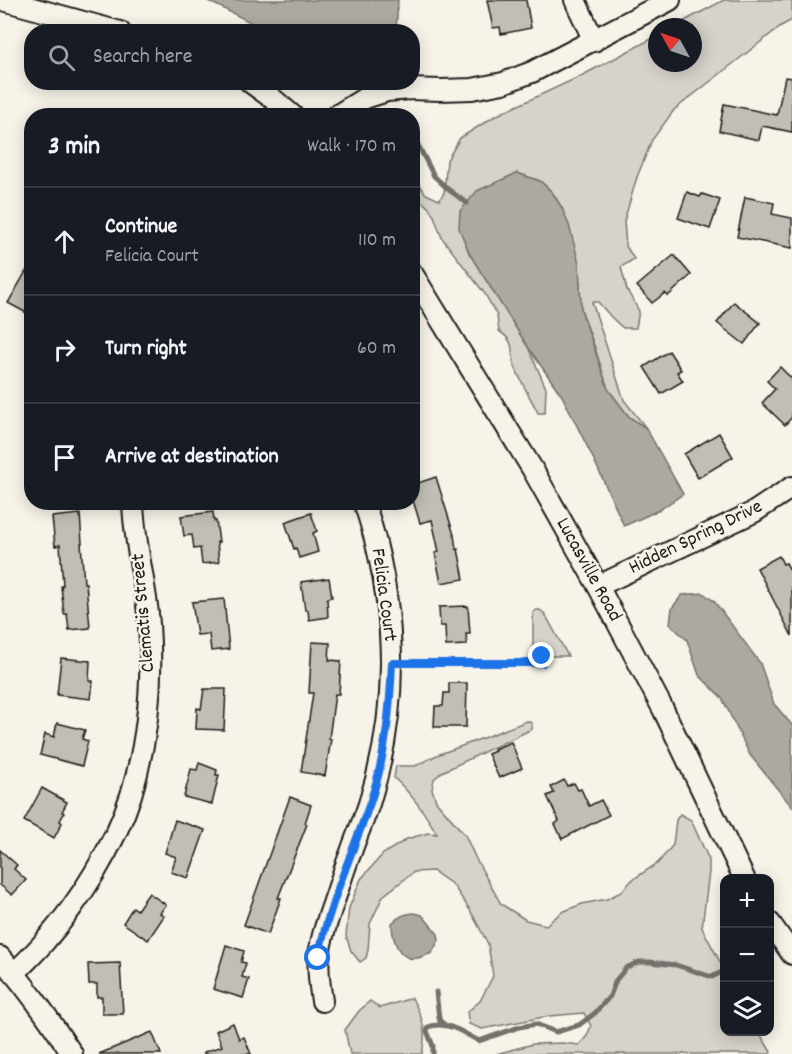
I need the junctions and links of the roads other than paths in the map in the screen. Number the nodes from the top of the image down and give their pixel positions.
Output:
1 (3, 0) edge
2 (575, 0) edge
3 (670, 0) edge
4 (91, 24) edge
5 (594, 41) junction
6 (420, 89) edge
7 (261, 90) edge
8 (395, 90) edge
9 (284, 108) edge
10 (349, 108) edge
11 (420, 286) edge
12 (791, 489) edge
13 (133, 510) edge
14 (367, 510) edge
15 (598, 586) junction
16 (742, 874) edge
17 (774, 928) edge
18 (792, 954) edge
19 (0, 957) edge
20 (15, 973) junction
21 (322, 1001) dead end
22 (72, 1054) edge

1 - 4 street
2 - 5 street
3 - 5 street
5 - 6 street
7 - 9 street
8 - 10 street
11 - 15 street, Lucasville Road
12 - 15 street, Hidden Spring Drive
13 - 20 street, Clematis Street
14 - 21 street, Felicia Court
15 - 16 street, Lucasville Road
17 - 18 street
19 - 20 street
20 - 22 street

